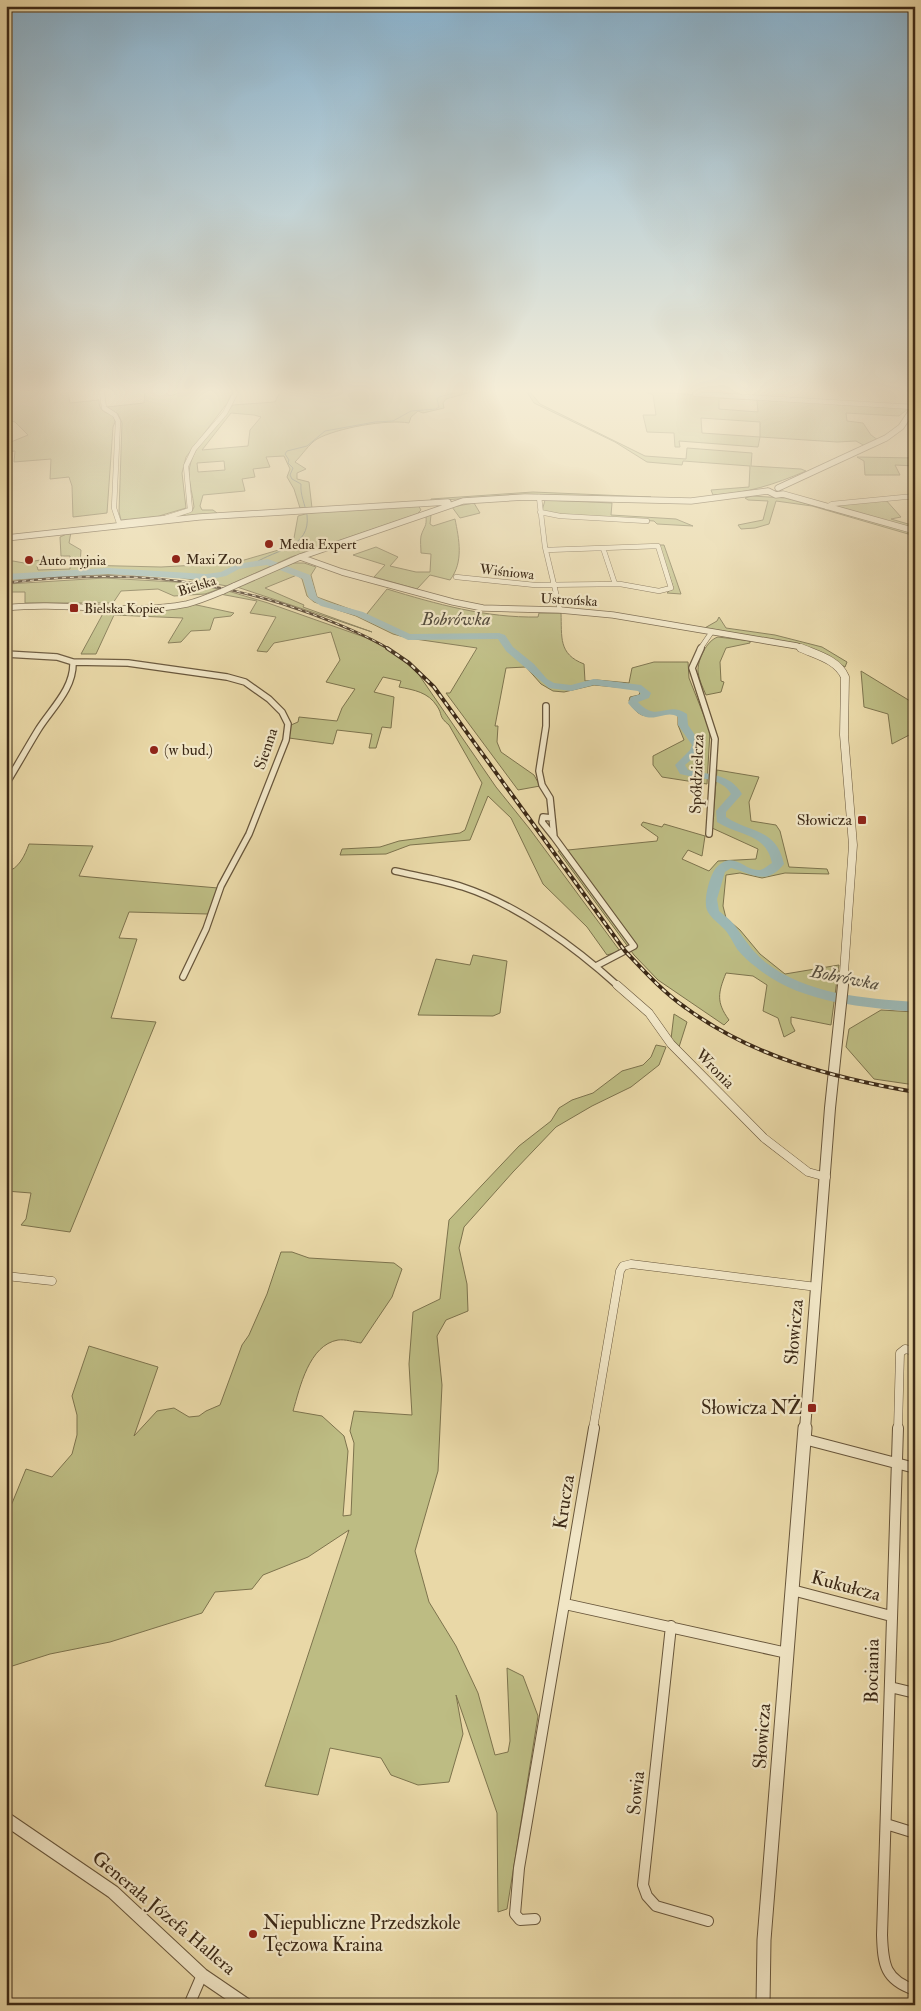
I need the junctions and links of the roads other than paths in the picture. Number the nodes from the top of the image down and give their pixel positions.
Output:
1 (115, 486) edge
2 (188, 486) edge
3 (783, 486) edge
4 (778, 488) junction
5 (768, 491) junction
6 (782, 494) junction
7 (915, 496) edge
8 (538, 497) junction
9 (463, 501) junction
10 (423, 503) junction
11 (827, 507) junction
12 (302, 511) junction
13 (271, 512) junction
14 (540, 512) junction
15 (426, 513) junction
16 (256, 516) junction
17 (194, 518) junction
18 (647, 521) dead end
19 (119, 524) junction
20 (915, 531) edge
21 (6, 538) edge
22 (603, 548) junction
23 (546, 550) junction
24 (300, 557) junction
25 (456, 577) dead end
26 (615, 584) junction
27 (555, 587) junction
28 (223, 591) joint
29 (6, 608) edge
30 (560, 610) junction
31 (711, 633) junction
32 (6, 654) edge
33 (73, 662) junction
34 (837, 665) joint
35 (546, 706) dead end
36 (6, 784) edge
37 (552, 818) junction
38 (709, 834) dead end
39 (554, 838) junction
40 (395, 871) dead end
41 (596, 966) junction
42 (183, 977) dead end
43 (826, 1176) junction
44 (6, 1276) edge
45 (52, 1281) dead end
46 (817, 1287) junction
47 (915, 1350) edge
48 (804, 1439) junction
49 (897, 1463) junction
50 (915, 1468) edge
51 (792, 1590) junction
52 (565, 1604) junction
53 (890, 1616) junction
54 (671, 1626) junction
55 (787, 1653) junction
56 (890, 1686) junction
57 (915, 1693) edge
58 (6, 1819) edge
59 (886, 1824) junction
60 (915, 1833) edge
61 (535, 1918) dead end
62 (708, 1921) dead end
63 (202, 1975) junction
64 (915, 1990) edge
65 (189, 2005) edge
66 (246, 2005) edge
67 (763, 2005) edge

1 - 19 street
2 - 19 street
3 - 4 street
4 - 5 street
4 - 6 street
5 - 6 street
5 - 8 street, Bielska
6 - 11 street
7 - 11 street
8 - 9 street, Bielska
8 - 14 street
9 - 10 street
9 - 15 street, Bielska
10 - 12 street
10 - 15 street
11 - 20 street
12 - 13 street
12 - 16 street
13 - 16 street
13 - 17 street
14 - 18 street
14 - 23 street
15 - 24 street, Bielska
16 - 17 street
17 - 19 street
19 - 21 street
22 - 23 street
22 - 26 street
22 - 26 street, Wiśniowa
23 - 27 street
24 - 28 street, Bielska, bridge
24 - 30 street, Ustrońska
25 - 27 street, Wiśniowa
26 - 27 street, Wiśniowa
27 - 30 street
28 - 29 street, Bielska
30 - 31 street, Ustrońska
31 - 34 street, Ustrońska
31 - 38 street, Spółdzielcza
32 - 33 street, Sienna
33 - 36 street
33 - 42 street, Sienna
34 - 43 street, Słowicza
35 - 37 street
37 - 39 street
37 - 39 street
39 - 41 street
40 - 41 street, Wronia
41 - 43 street, Wronia
43 - 46 street, Słowicza
44 - 45 street
46 - 48 street, Słowicza
46 - 52 street, Krucza
47 - 49 street, Bociania
48 - 49 street
48 - 51 street, Słowicza
49 - 50 street
49 - 53 street, Bociania
51 - 53 street, Kukułcza
51 - 55 street, Słowicza
52 - 54 street
52 - 61 street, Krucza
53 - 56 street, Bociania
54 - 55 street
54 - 62 street, Sowia
55 - 67 street, Słowicza
56 - 57 street
56 - 59 street, Bociania
58 - 63 street, Generała Józefa Hallera
59 - 60 street
59 - 64 street, Bociania
63 - 65 street
63 - 66 street, Generała Józefa Hallera

